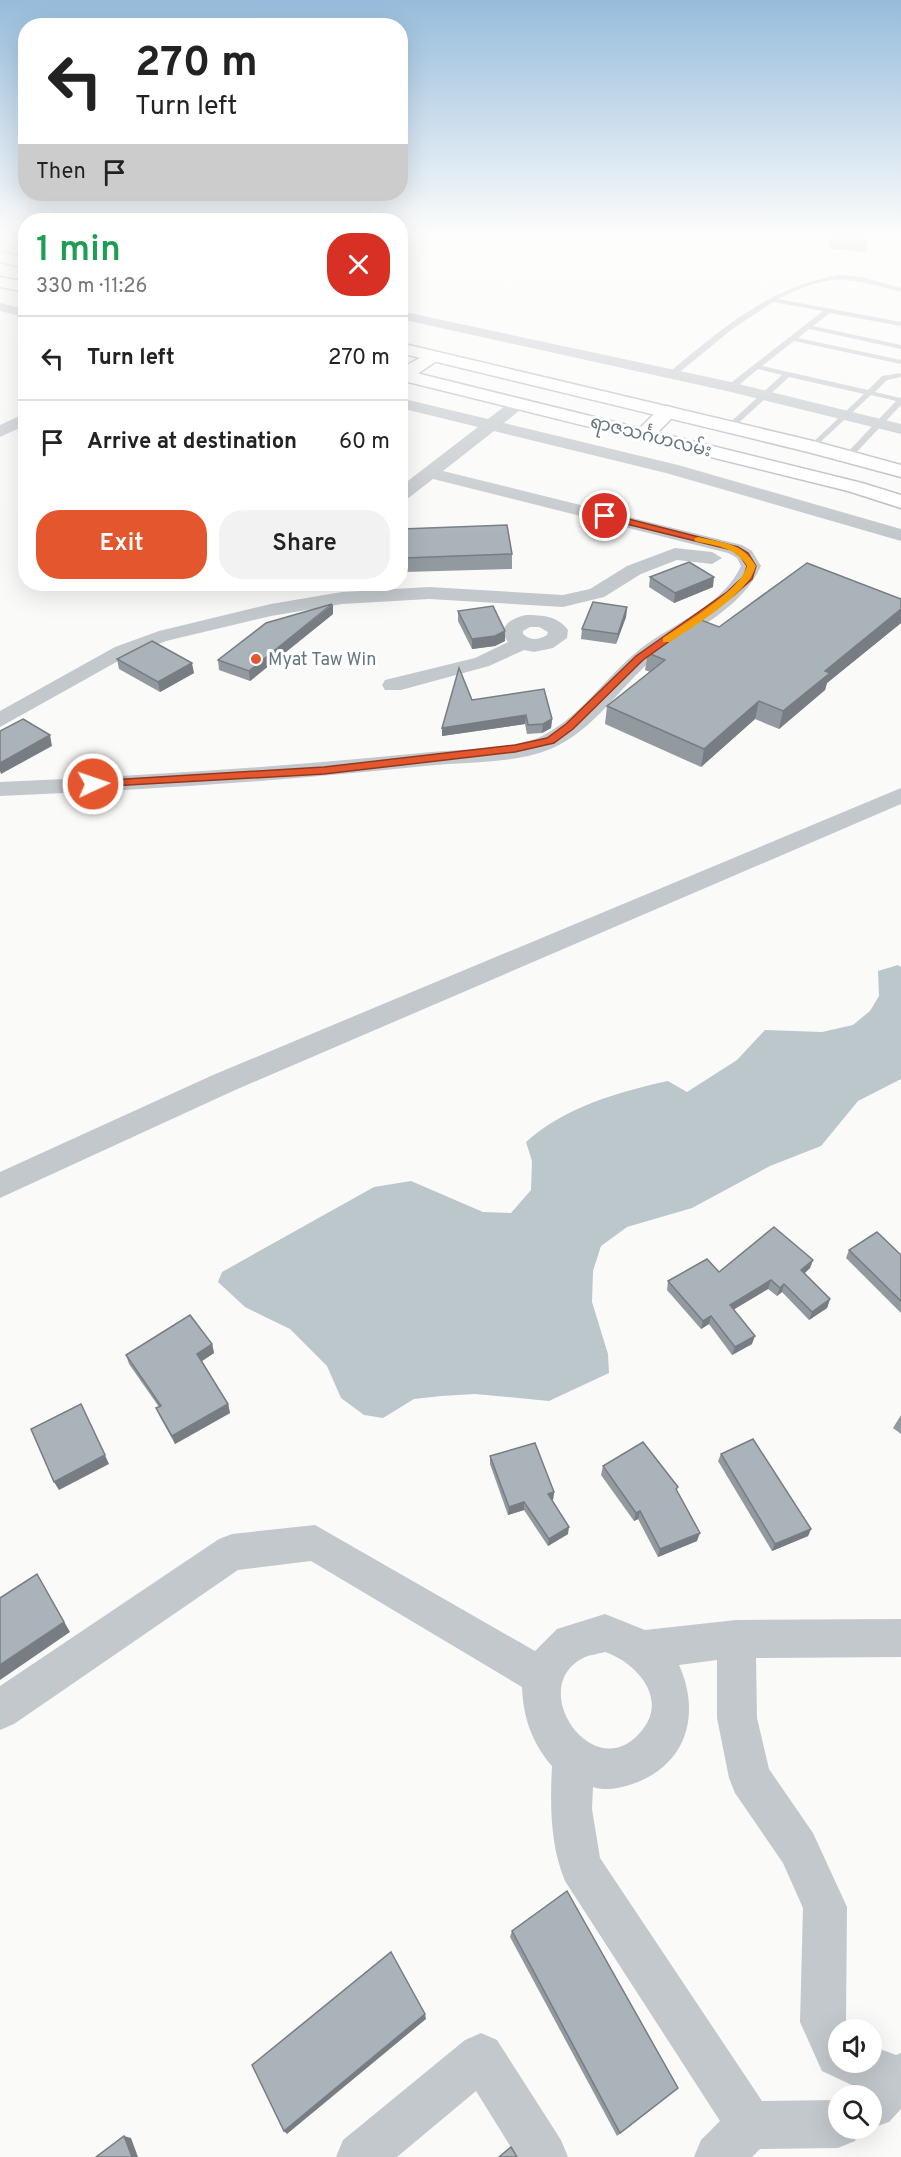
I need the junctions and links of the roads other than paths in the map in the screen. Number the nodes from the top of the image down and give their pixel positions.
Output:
1 (486, 334) edge
2 (721, 334) edge
3 (800, 334) edge
4 (837, 334) edge
5 (793, 339) junction
6 (901, 348) edge
7 (408, 350) edge
8 (432, 356) junction
9 (901, 362) edge
10 (757, 367) junction
11 (408, 370) edge
12 (672, 374) junction
13 (788, 374) junction
14 (408, 375) edge
15 (901, 375) edge
16 (885, 378) junction
17 (901, 382) edge
18 (731, 387) junction
19 (869, 393) junction
20 (765, 395) junction
21 (901, 401) edge
22 (519, 403) junction
23 (408, 405) edge
24 (667, 412) junction
25 (846, 414) junction
26 (18, 422) edge
27 (879, 423) junction
28 (491, 425) junction
29 (729, 428) junction
30 (901, 429) edge
31 (0, 432) edge
32 (645, 434) junction
33 (813, 447) junction
34 (848, 456) junction
35 (901, 471) edge
36 (431, 473) junction
37 (408, 490) edge
38 (901, 502) edge
39 (901, 535) edge
40 (748, 577) junction
41 (339, 591) edge
42 (542, 599) junction
43 (393, 685) dead end
44 (0, 720) edge
45 (0, 789) edge
46 (901, 795) edge
47 (0, 1186) edge
48 (901, 1638) edge
49 (736, 1639) junction
50 (645, 1649) junction
51 (543, 1677) junction
52 (0, 1710) edge
53 (573, 1758) junction
54 (828, 2031) edge
55 (868, 2073) edge
56 (890, 2087) edge
57 (828, 2124) edge
58 (750, 2125) junction
59 (360, 2157) edge
60 (544, 2157) edge
61 (718, 2157) edge

1 - 12 street
2 - 12 lane
3 - 5 lane
4 - 6 lane
5 - 9 lane
5 - 10 lane
7 - 8 main road, ရာဇသင်္ဂဟလမ်း
8 - 11 main road
8 - 24 main road, ရာဇသင်္ဂဟလမ်း
10 - 13 lane
10 - 18 lane
12 - 18 street
13 - 19 lane
13 - 20 lane
14 - 22 main road, ရာဇသင်္ဂဟလမ်း
15 - 16 lane
16 - 17 lane
16 - 19 lane
18 - 20 street
19 - 21 lane
19 - 25 lane
20 - 25 street
20 - 29 lane
21 - 27 lane
22 - 28 street
22 - 32 main road, ရာဇသင်္ဂဟလမ်း
23 - 28 street
24 - 29 main road, ရာဇသင်္ဂဟလမ်း
24 - 32 main road
25 - 27 street
25 - 33 lane
26 - 31 street
27 - 30 street
27 - 34 lane
28 - 36 street
28 - 39 street
29 - 33 main road, ရာဇသင်္ဂဟလမ်း
32 - 38 main road, ရာဇသင်္ဂဟလမ်း
33 - 34 main road, ရာဇသင်္ဂဟလမ်း
34 - 35 main road, ရာဇသင်္ဂဟလမ်း
36 - 37 street
36 - 40 street
40 - 42 street
40 - 45 street
41 - 42 street
41 - 44 street
42 - 43 street
46 - 47 street
48 - 49 street
49 - 50 street
49 - 54 street
50 - 51 street
50 - 53 street
51 - 52 street
51 - 53 street
53 - 58 street
55 - 56 street
57 - 58 street
58 - 61 street
59 - 60 street

